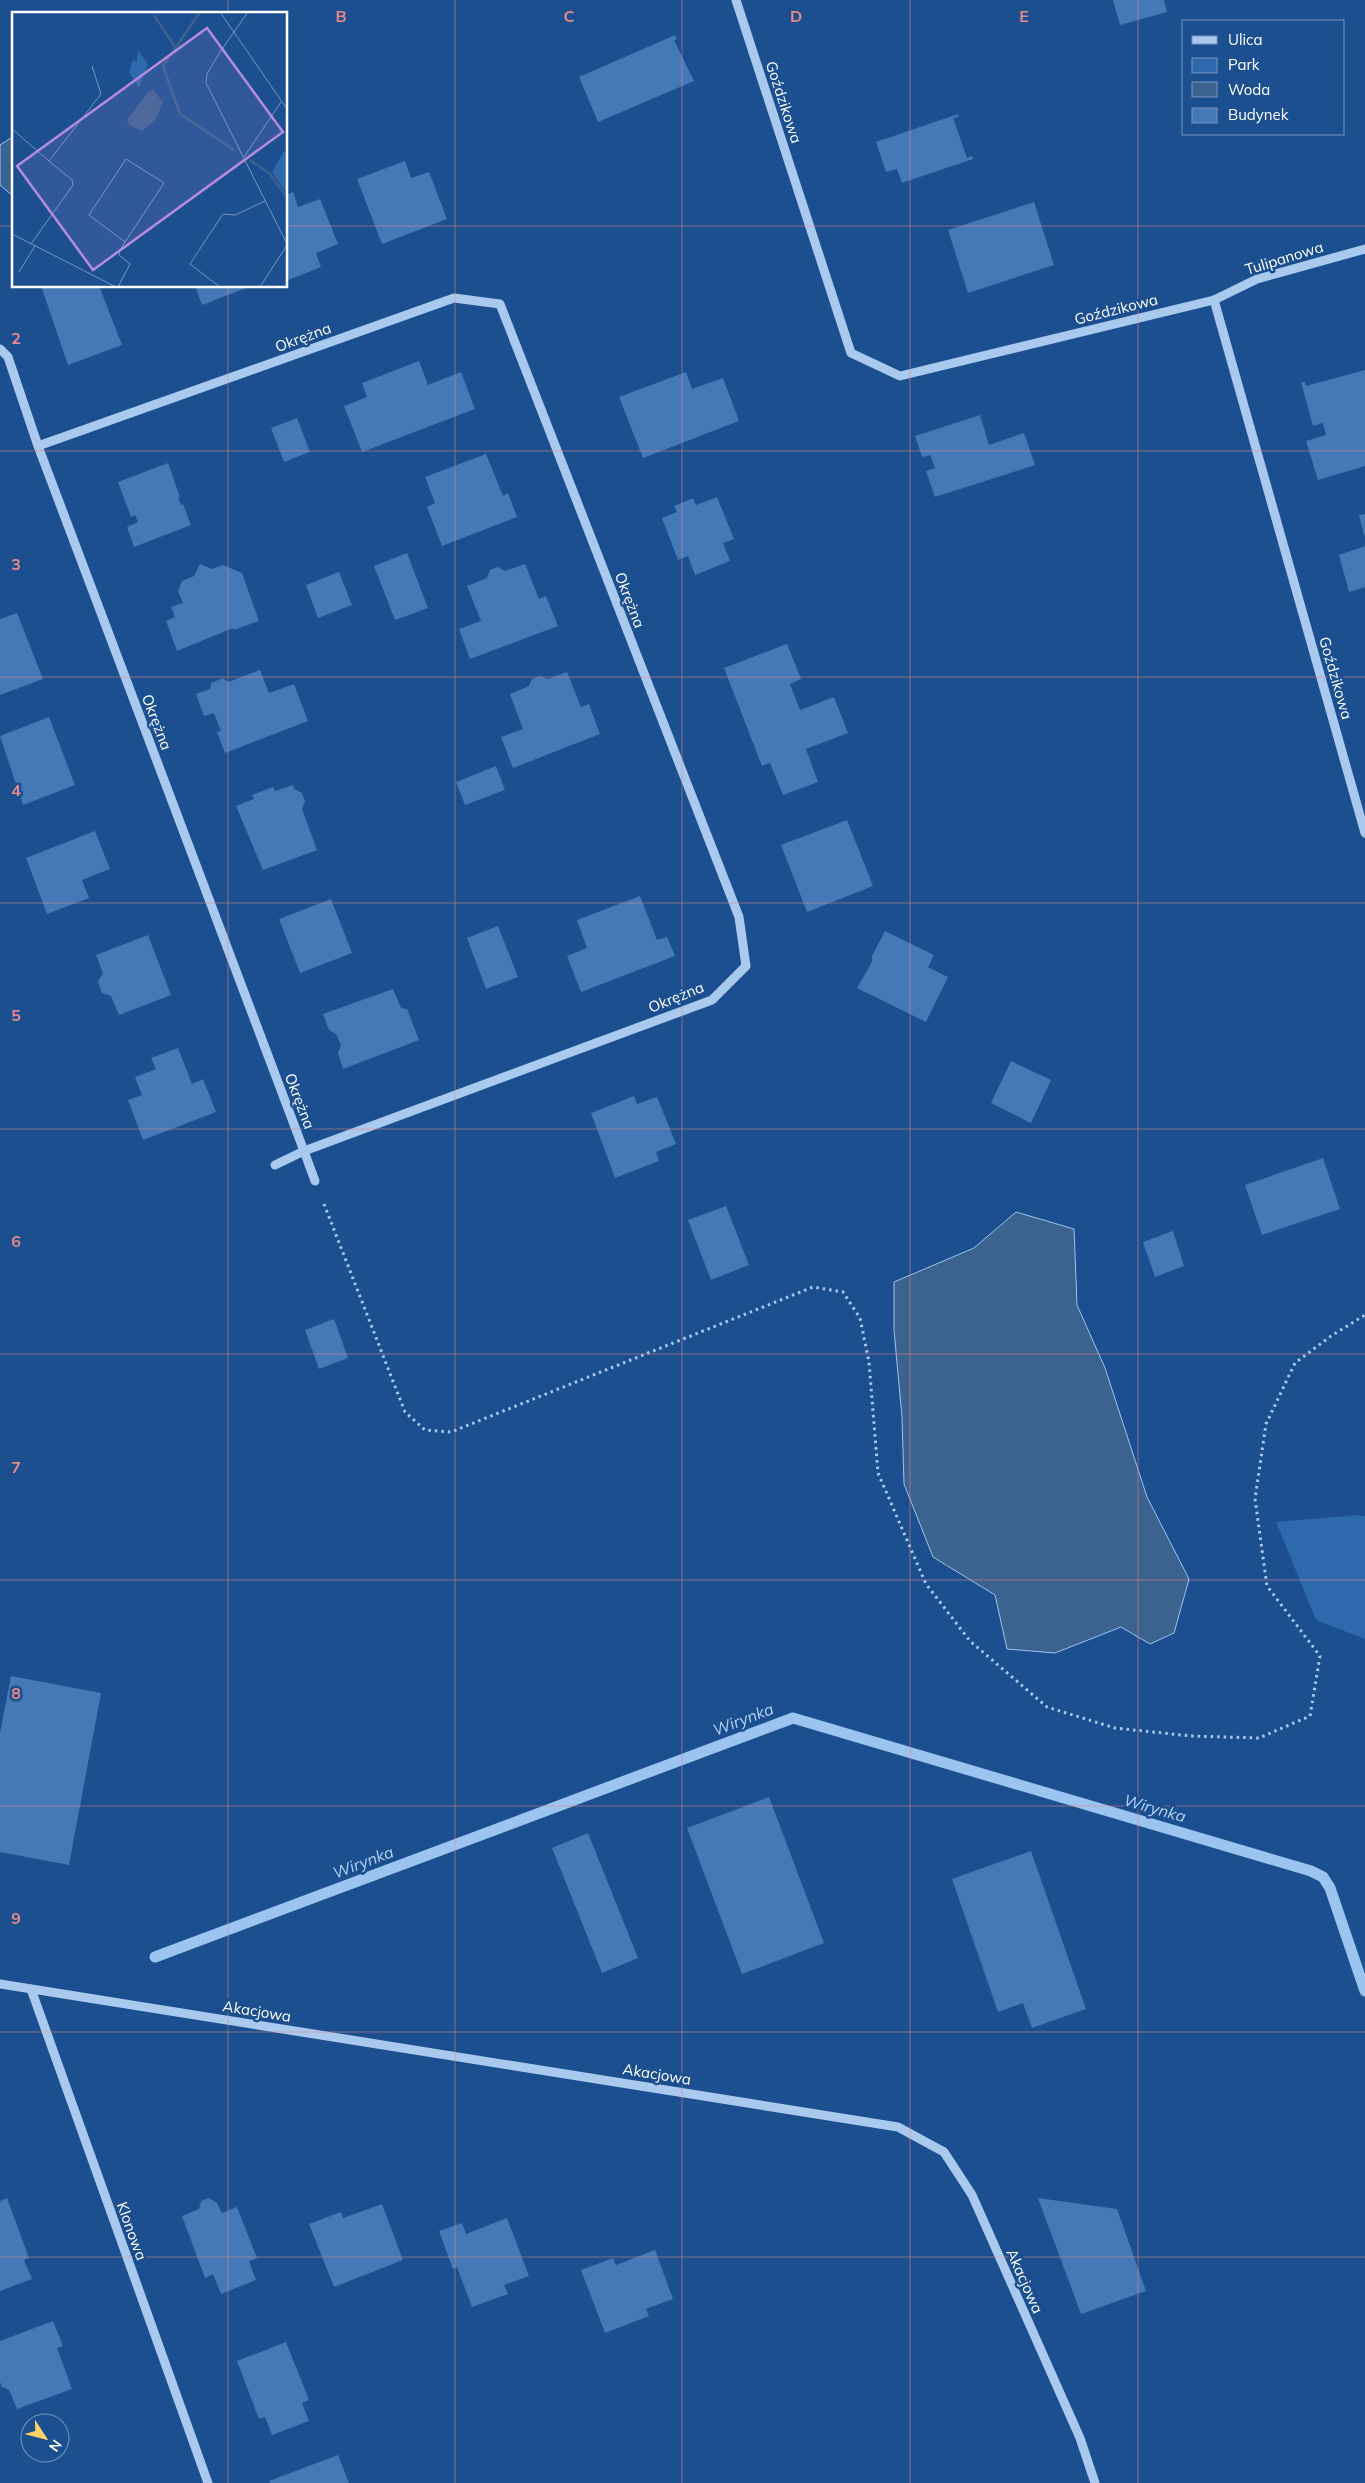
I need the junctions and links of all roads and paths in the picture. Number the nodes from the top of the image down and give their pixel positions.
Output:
1 (736, 0) edge
2 (1365, 249) edge
3 (1214, 300) junction
4 (0, 349) edge
5 (38, 446) junction
6 (1365, 833) edge
7 (304, 1150) junction
8 (275, 1165) dead end
9 (315, 1181) joint
10 (1365, 1315) edge
11 (0, 1984) edge
12 (30, 1989) junction
13 (208, 2483) edge
14 (1095, 2483) edge

1 - 3 street, Goździkowa
2 - 3 street, Tulipanowa
3 - 6 street, Goździkowa
4 - 5 street, Okrężna
5 - 7 street, Okrężna
5 - 7 street, Okrężna
7 - 8 street
7 - 9 street
9 - 10 path
11 - 12 street, Akacjowa
12 - 13 street, Klonowa
12 - 14 street, Akacjowa

